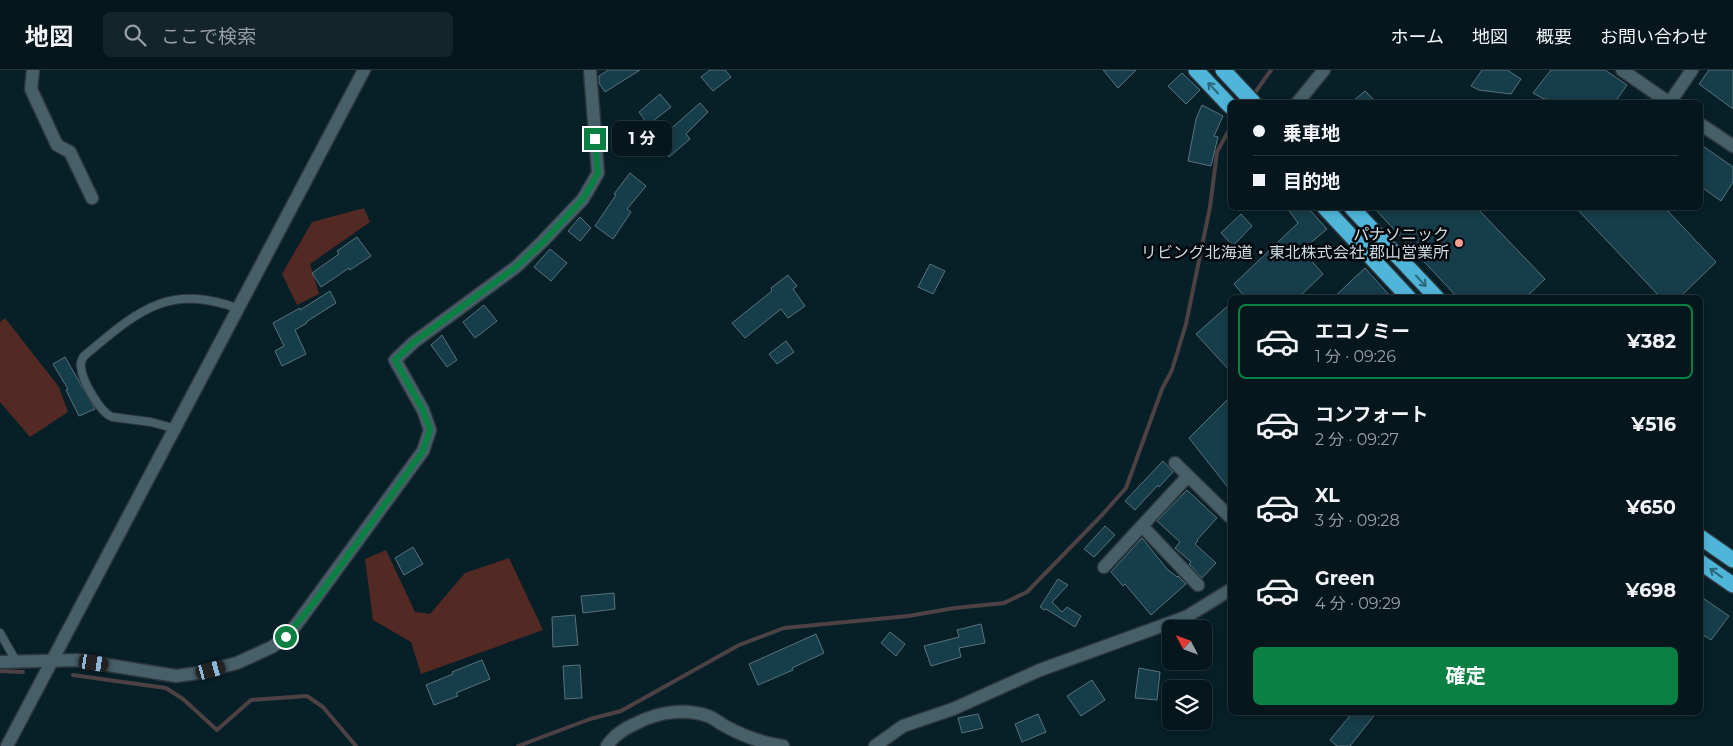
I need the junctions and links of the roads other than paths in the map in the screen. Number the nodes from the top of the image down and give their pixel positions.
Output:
1 (33, 70) edge
2 (364, 70) edge
3 (590, 70) edge
4 (1196, 70) edge
5 (1223, 70) edge
6 (1324, 70) edge
7 (1622, 70) edge
8 (1692, 70) edge
9 (1251, 100) edge
10 (1300, 100) edge
11 (1666, 100) edge
12 (1670, 100) edge
13 (1228, 104) edge
14 (1703, 126) edge
15 (1733, 146) edge
16 (92, 198) dead end
17 (1327, 210) edge
18 (1354, 210) edge
19 (1406, 295) edge
20 (1434, 295) edge
21 (239, 309) junction
22 (176, 429) junction
23 (1175, 463) dead end
24 (1188, 476) junction
25 (1228, 516) edge
26 (1142, 526) junction
27 (1703, 539) edge
28 (1733, 560) edge
29 (1703, 564) edge
30 (1104, 567) dead end
31 (1198, 584) dead end
32 (1733, 585) edge
33 (1228, 591) edge
34 (0, 633) edge
35 (16, 661) junction
36 (52, 661) junction
37 (0, 662) edge
38 (7, 746) edge
39 (607, 746) edge
40 (783, 746) edge
41 (875, 746) edge

1 - 16 street
2 - 21 street
3 - 36 street
13 -> 4 highway
5 - 9 highway
6 - 10 street
7 - 11 street
8 - 12 street
14 - 15 street
17 - 19 highway
18 -> 20 highway
21 - 22 street
21 - 22 lane
22 - 36 street
23 - 24 street
24 - 25 street
24 - 26 street
26 - 30 street
26 - 31 street
27 - 28 highway
32 -> 29 highway
33 - 41 street
34 - 35 lane
35 - 36 street
35 - 37 street
36 - 38 street
39 - 40 street

